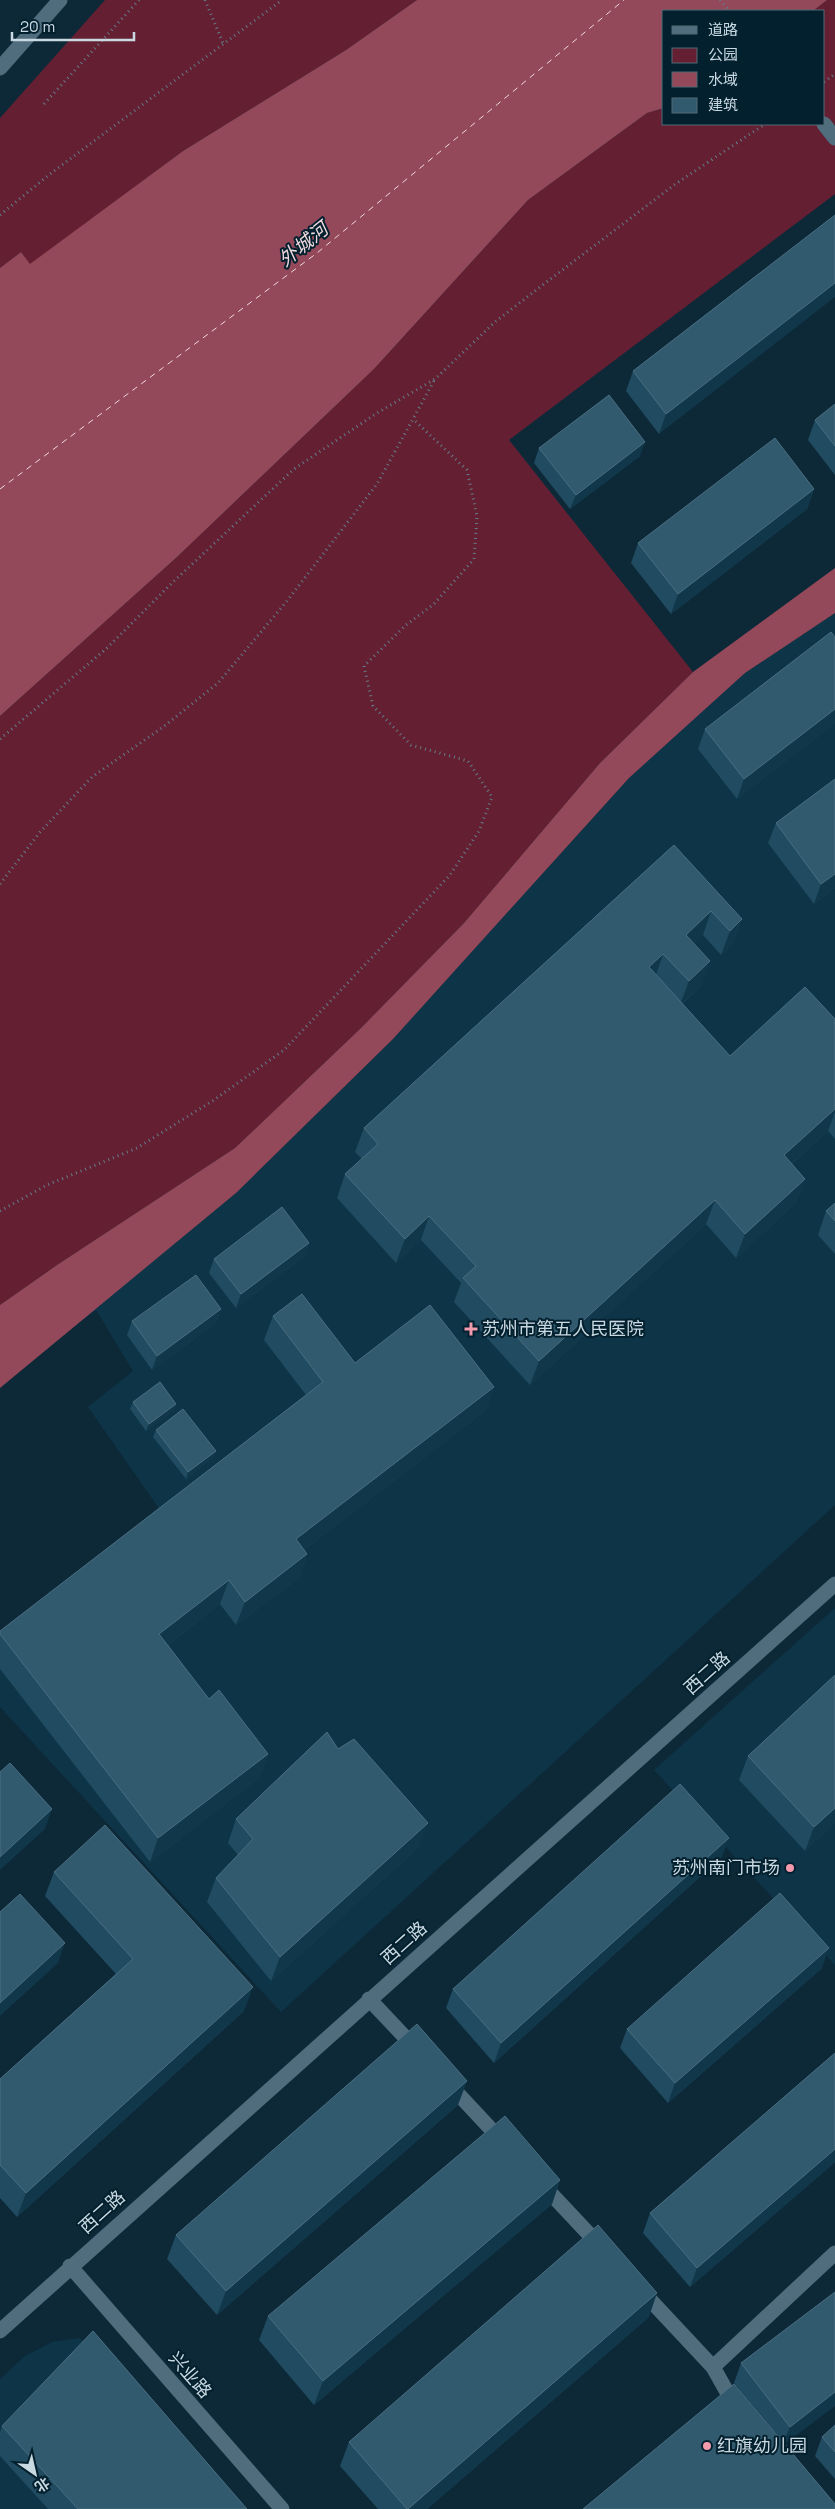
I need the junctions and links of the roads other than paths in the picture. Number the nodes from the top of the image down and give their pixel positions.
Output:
1 (60, 0) edge
2 (0, 68) edge
3 (825, 125) edge
4 (835, 138) edge
5 (835, 1584) edge
6 (370, 1999) junction
7 (511, 2150) edge
8 (531, 2172) edge
9 (835, 2253) edge
10 (612, 2258) edge
11 (70, 2266) junction
12 (632, 2280) edge
13 (0, 2330) edge
14 (713, 2367) junction
15 (745, 2424) edge
16 (282, 2509) edge

1 - 2 street
3 - 4 street
5 - 6 street, 西二路
6 - 7 street
6 - 11 street, 西二路
8 - 10 street
9 - 14 street
11 - 13 street, 西二路
11 - 16 street, 兴业路
12 - 14 street
14 - 15 street

